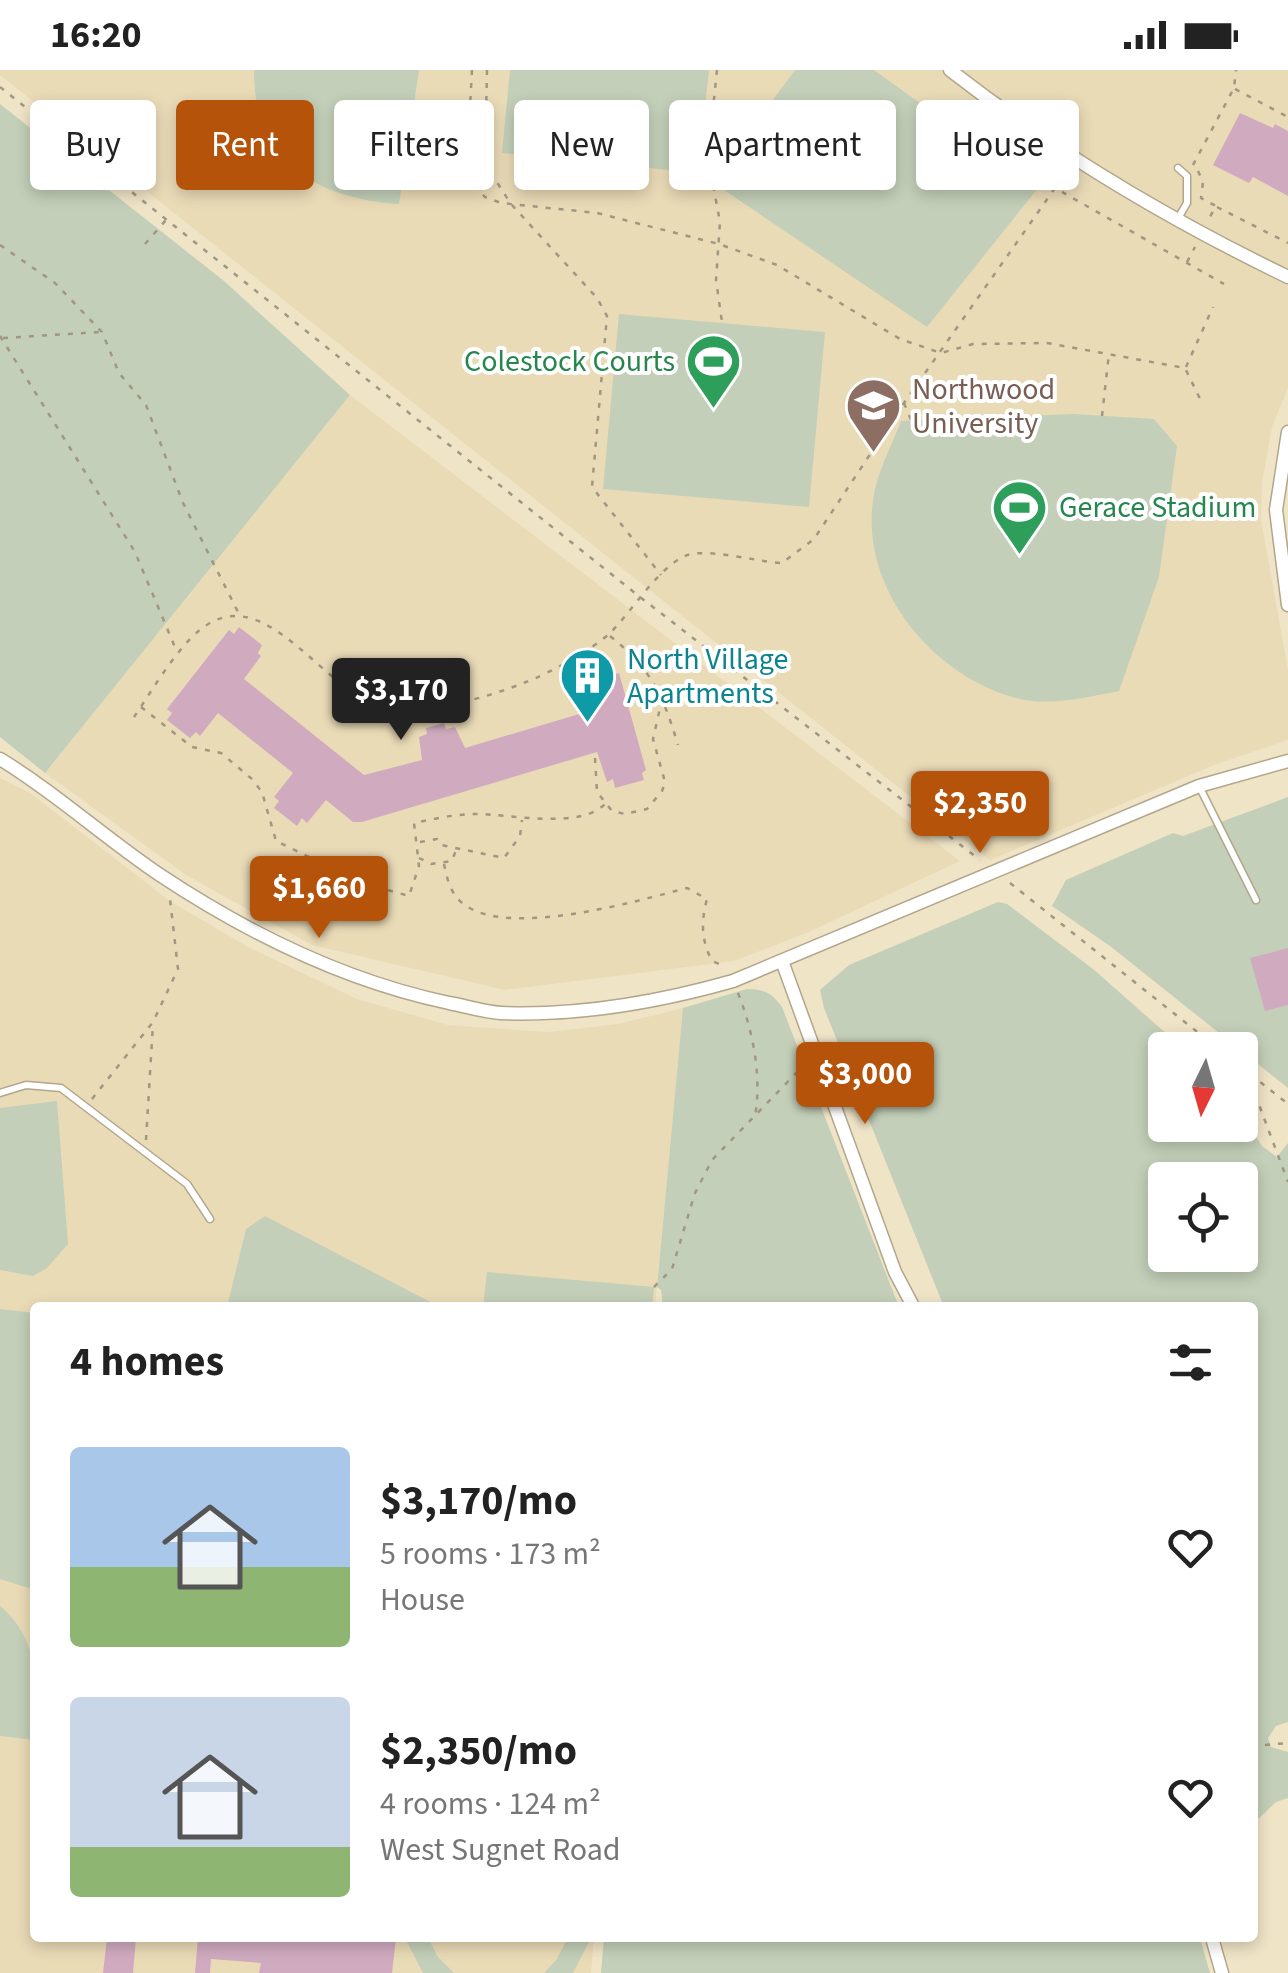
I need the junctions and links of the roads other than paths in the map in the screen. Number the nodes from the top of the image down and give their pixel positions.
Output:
1 (950, 70) edge
2 (1178, 168) dead end
3 (1176, 221) junction
4 (1288, 277) edge
5 (1288, 432) edge
6 (1288, 604) edge
7 (0, 759) edge
8 (1288, 761) edge
9 (1199, 786) junction
10 (1256, 900) dead end
11 (782, 961) junction
12 (0, 1093) edge
13 (210, 1219) dead end
14 (911, 1302) edge
15 (1213, 1942) edge
16 (1222, 1973) edge

1 - 3 street
2 - 3 lane
3 - 4 street
5 - 6 street
7 - 11 street
8 - 9 street
9 - 10 lane
9 - 11 street
11 - 14 street
12 - 13 lane
15 - 16 street

